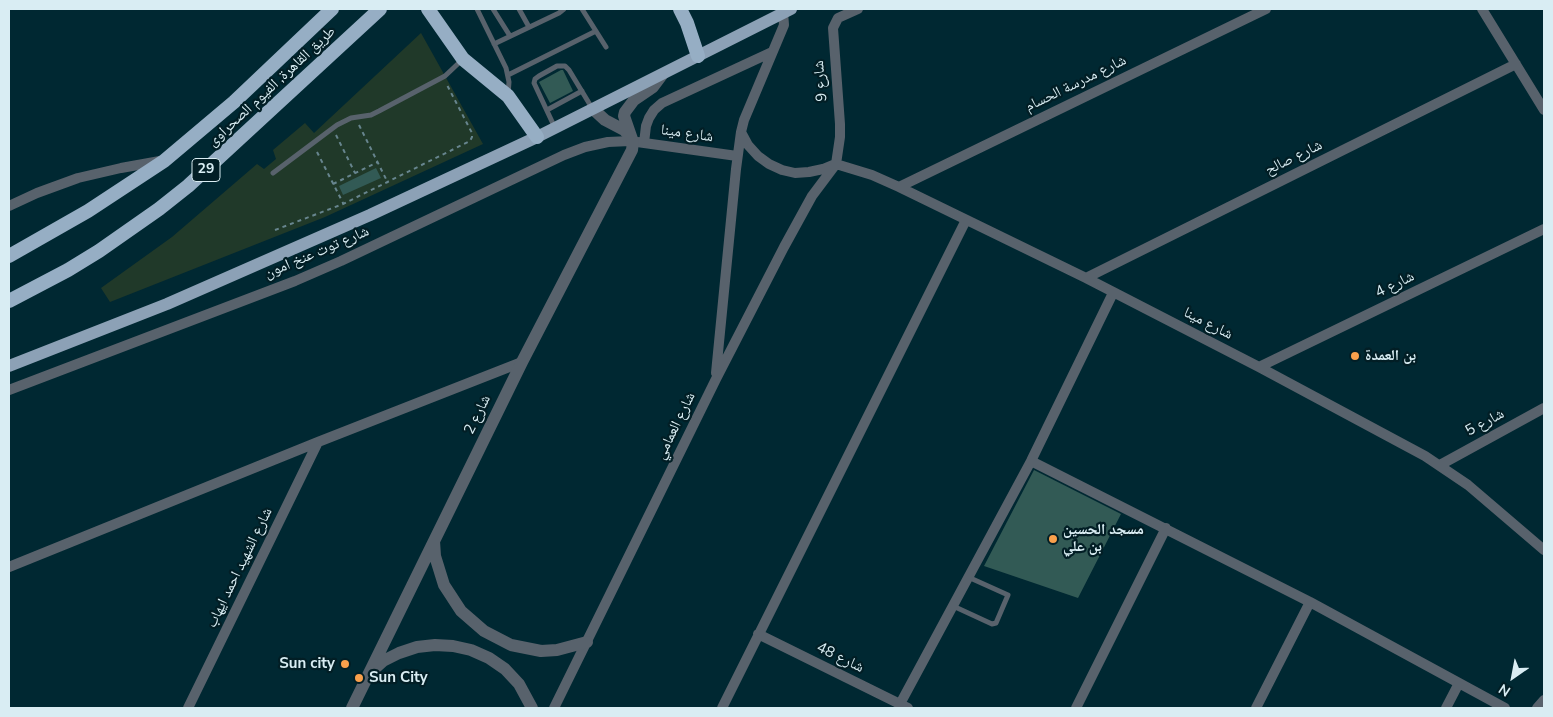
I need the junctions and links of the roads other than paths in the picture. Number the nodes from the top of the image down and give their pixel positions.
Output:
1 (332, 9) edge
2 (380, 9) edge
3 (428, 9) edge
4 (477, 9) edge
5 (494, 9) edge
6 (519, 9) edge
7 (564, 9) edge
8 (582, 9) edge
9 (680, 9) edge
10 (858, 9) edge
11 (1266, 9) edge
12 (1482, 9) edge
13 (787, 11) edge
14 (529, 27) junction
15 (596, 32) junction
16 (510, 36) junction
17 (494, 44) junction
18 (606, 47) dead end
19 (772, 52) junction
20 (698, 56) junction
21 (463, 59) junction
22 (1516, 64) junction
23 (508, 75) junction
24 (662, 75) junction
25 (576, 82) junction
26 (570, 85) dead end
27 (582, 91) junction
28 (508, 96) junction
29 (593, 109) junction
30 (547, 110) junction
31 (1544, 110) edge
32 (555, 128) junction
33 (741, 132) junction
34 (537, 137) junction
35 (636, 140) junction
36 (737, 156) junction
37 (164, 161) junction
38 (836, 164) junction
39 (273, 173) dead end
40 (899, 187) junction
41 (9, 206) edge
42 (966, 220) junction
43 (1544, 229) edge
44 (9, 256) edge
45 (1086, 278) junction
46 (1113, 292) junction
47 (9, 301) edge
48 (522, 362) junction
49 (9, 366) edge
50 (1259, 367) junction
51 (716, 379) junction
52 (9, 390) edge
53 (1544, 408) edge
54 (318, 442) junction
55 (1031, 461) junction
56 (1440, 465) junction
57 (1166, 528) junction
58 (434, 541) junction
59 (1544, 550) edge
60 (9, 567) edge
61 (968, 577) junction
62 (1310, 602) junction
63 (953, 606) junction
64 (758, 634) junction
65 (587, 642) junction
66 (370, 673) junction
67 (1459, 683) junction
68 (1544, 700) edge
69 (904, 706) edge
70 (188, 708) edge
71 (352, 708) edge
72 (532, 708) edge
73 (554, 708) edge
74 (722, 708) edge
75 (1076, 708) edge
76 (1256, 708) edge
77 (1446, 708) edge
78 (1505, 708) edge
79 (1537, 708) edge

1 - 37 highway, طريق القاهرة, الفيوم الصحراوى / 29
2 - 47 highway, طريق القاهرة, الفيوم الصحراوى / 29
3 - 21 highway
4 - 17 lane
5 - 16 lane
6 - 14 lane
7 - 14 lane
8 - 15 lane
9 - 20 highway
10 - 38 street, شارع 9
11 - 40 street, شارع مدرسة الحسام
12 - 22 street
13 - 19 street
13 - 20 main road
14 - 16 lane
15 - 18 lane
15 - 23 lane
16 - 17 lane
17 - 23 lane
19 - 33 street
19 - 35 street
20 - 24 main road
21 - 28 highway
21 - 39 lane
22 - 31 street
22 - 45 street, شارع صالح
23 - 28 lane
24 - 29 main road
24 - 35 street
25 - 26 lane
25 - 27 lane
25 - 30 lane
27 - 29 lane
27 - 30 lane
28 - 34 highway
29 - 32 main road
29 - 35 street
30 - 32 lane
32 - 34 main road
33 - 36 street
33 - 38 street
34 - 49 main road
35 - 36 street, شارع مينا
35 - 48 street, شارع 2
35 - 52 street, شارع توت عنخ امون
36 - 51 street
37 - 41 street
37 - 44 highway, طريق القاهرة, الفيوم الصحراوى / 29
38 - 40 street, شارع مينا
38 - 51 street, شارع العمامي
40 - 42 street, شارع مينا
42 - 45 street, شارع مينا
42 - 64 street
43 - 50 street, شارع 4
45 - 46 street, شارع مينا
46 - 50 street, شارع مينا
46 - 55 street
48 - 54 street
48 - 58 street, شارع 2
50 - 56 street, شارع مينا
51 - 65 street, شارع العمامي
53 - 56 street, شارع 5
54 - 60 street
54 - 70 street, شارع الشهيد احمد ايهاب
55 - 57 street
55 - 61 street
56 - 59 street, شارع مينا
57 - 62 street
57 - 75 street
58 - 65 street
58 - 66 street, شارع 2
61 - 63 street
61 - 63 lane
62 - 67 street
62 - 76 street
63 - 69 street
64 - 69 street, شارع 48
64 - 74 street
65 - 73 street, شارع العمامي
66 - 71 street, شارع 2
66 - 72 street
67 - 77 street
67 - 78 street
68 - 79 street

